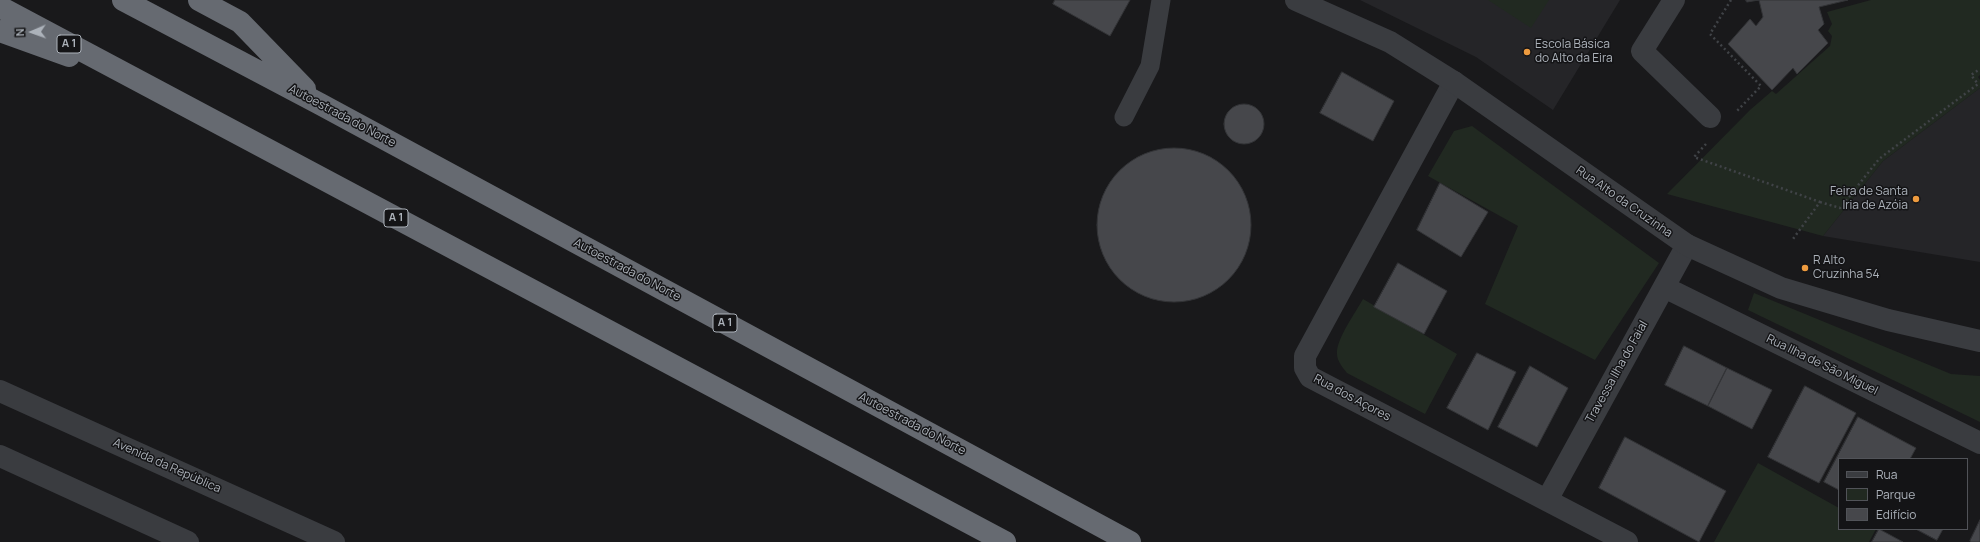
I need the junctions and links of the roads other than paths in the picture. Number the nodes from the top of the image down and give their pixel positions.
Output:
1 (123, 0) edge
2 (199, 0) edge
3 (1161, 0) edge
4 (1296, 0) edge
5 (1674, 0) edge
6 (0, 7) edge
7 (0, 31) edge
8 (137, 80) junction
9 (1454, 82) junction
10 (320, 104) junction
11 (1124, 117) dead end
12 (1710, 117) dead end
13 (1687, 245) junction
14 (1664, 287) junction
15 (1980, 341) edge
16 (0, 390) edge
17 (1980, 444) edge
18 (0, 456) edge
19 (1547, 500) junction
20 (188, 542) edge
21 (334, 542) edge
22 (1005, 542) edge
23 (1130, 542) edge
24 (1627, 542) edge

1 - 10 highway, Autoestrada do Norte / A 1
2 - 10 highway
3 - 11 lane
4 - 9 street, Rua Alto da Cruzinha
5 - 12 street
6 - 8 highway, A 1
7 - 8 highway
8 - 22 highway, A 1
9 - 13 street, Rua Alto da Cruzinha
9 - 19 street, Rua dos Açores
10 - 23 highway, Autoestrada do Norte / A 1
13 - 14 street, Travessa Ilha do Faial
13 - 15 street, Rua Alto da Cruzinha
14 - 17 street, Rua Ilha de São Miguel
14 - 19 street, Travessa Ilha do Faial
16 - 21 street, Avenida da República
18 - 20 street
19 - 24 street, Rua dos Açores

